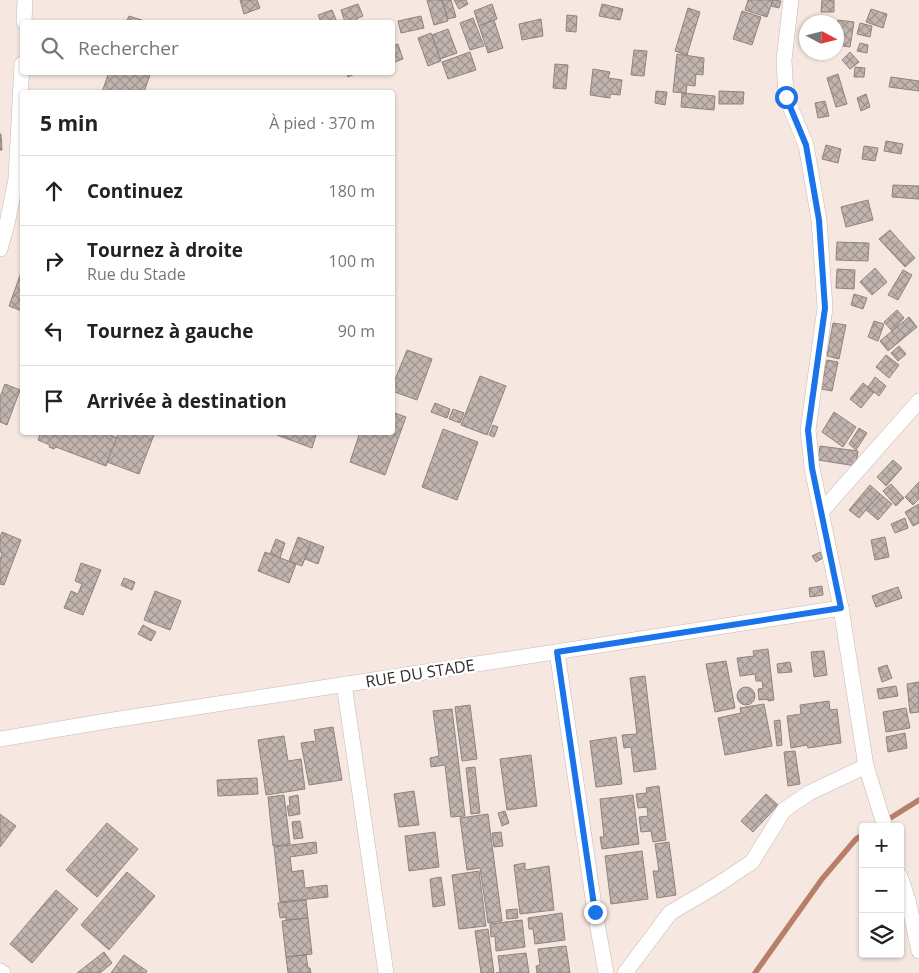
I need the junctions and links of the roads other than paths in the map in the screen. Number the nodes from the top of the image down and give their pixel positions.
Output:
1 (25, 0) edge
2 (791, 0) edge
3 (24, 20) edge
4 (21, 75) edge
5 (21, 90) edge
6 (20, 102) edge
7 (0, 249) edge
8 (919, 401) edge
9 (822, 512) junction
10 (841, 608) junction
11 (557, 652) junction
12 (344, 684) junction
13 (0, 739) edge
14 (866, 766) junction
15 (884, 823) edge
16 (904, 888) edge
17 (919, 951) edge
18 (0, 971) edge
19 (3, 973) edge
20 (386, 973) edge
21 (606, 973) edge
22 (624, 973) edge

1 - 3 street
2 - 9 street
4 - 5 street
6 - 7 street
8 - 9 street
9 - 10 street
10 - 11 street, RUE DU STADE
10 - 14 street
11 - 12 street, RUE DU STADE
11 - 21 street
12 - 13 street, RUE DU STADE
12 - 20 street
14 - 15 street
14 - 22 street
16 - 17 street
18 - 19 street

